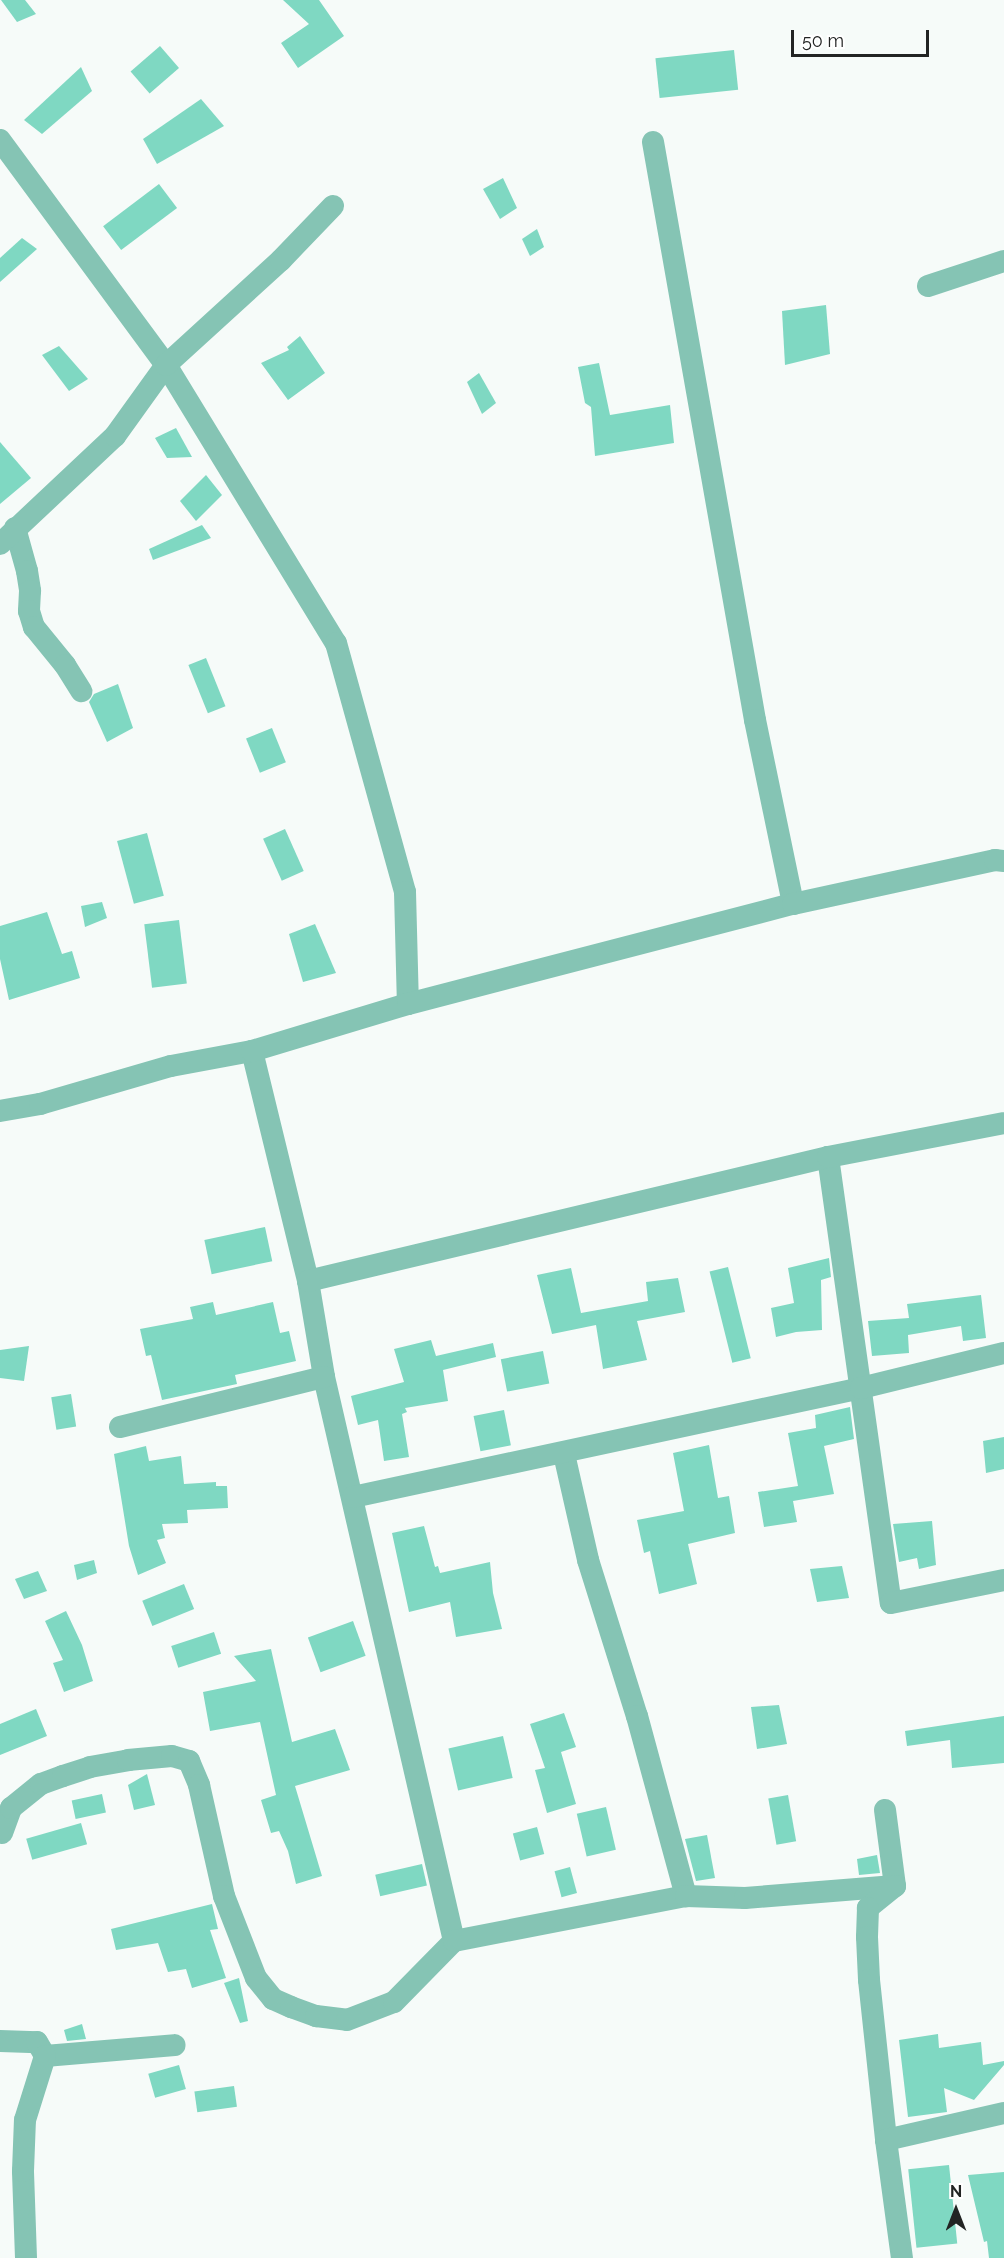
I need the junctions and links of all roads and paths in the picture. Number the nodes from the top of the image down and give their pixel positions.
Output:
1 (0, 140) edge
2 (653, 142) dead end
3 (333, 206) dead end
4 (1004, 261) edge
5 (928, 286) dead end
6 (166, 365) junction
7 (5, 534) edge
8 (81, 691) dead end
9 (1004, 861) edge
10 (793, 904) junction
11 (408, 1004) junction
12 (252, 1051) junction
13 (0, 1111) edge
14 (1004, 1123) edge
15 (828, 1157) junction
16 (308, 1281) junction
17 (1004, 1353) edge
18 (324, 1377) junction
19 (861, 1388) junction
20 (120, 1427) dead end
21 (564, 1454) junction
22 (353, 1497) junction
23 (1004, 1580) edge
24 (885, 1810) dead end
25 (2, 1833) dead end
26 (895, 1886) junction
27 (686, 1896) junction
28 (454, 1941) junction
29 (0, 2041) edge
30 (175, 2045) dead end
31 (45, 2056) junction
32 (1004, 2113) edge
33 (885, 2140) junction
34 (26, 2258) edge
35 (902, 2258) edge

1 - 6 street
2 - 10 street
3 - 6 street
4 - 5 street
6 - 7 street
6 - 11 street
7 - 8 street
9 - 10 street
10 - 11 street
11 - 12 street
12 - 13 street
12 - 16 street
14 - 15 street
15 - 16 street
15 - 19 street
16 - 18 street
17 - 19 street
18 - 20 street
18 - 22 street
19 - 21 street
19 - 23 street
21 - 22 street
21 - 27 street
22 - 28 street
24 - 26 street
25 - 28 street
26 - 27 street
26 - 33 street
27 - 28 street
29 - 31 street
30 - 31 street
31 - 34 street
32 - 33 street
33 - 35 street

